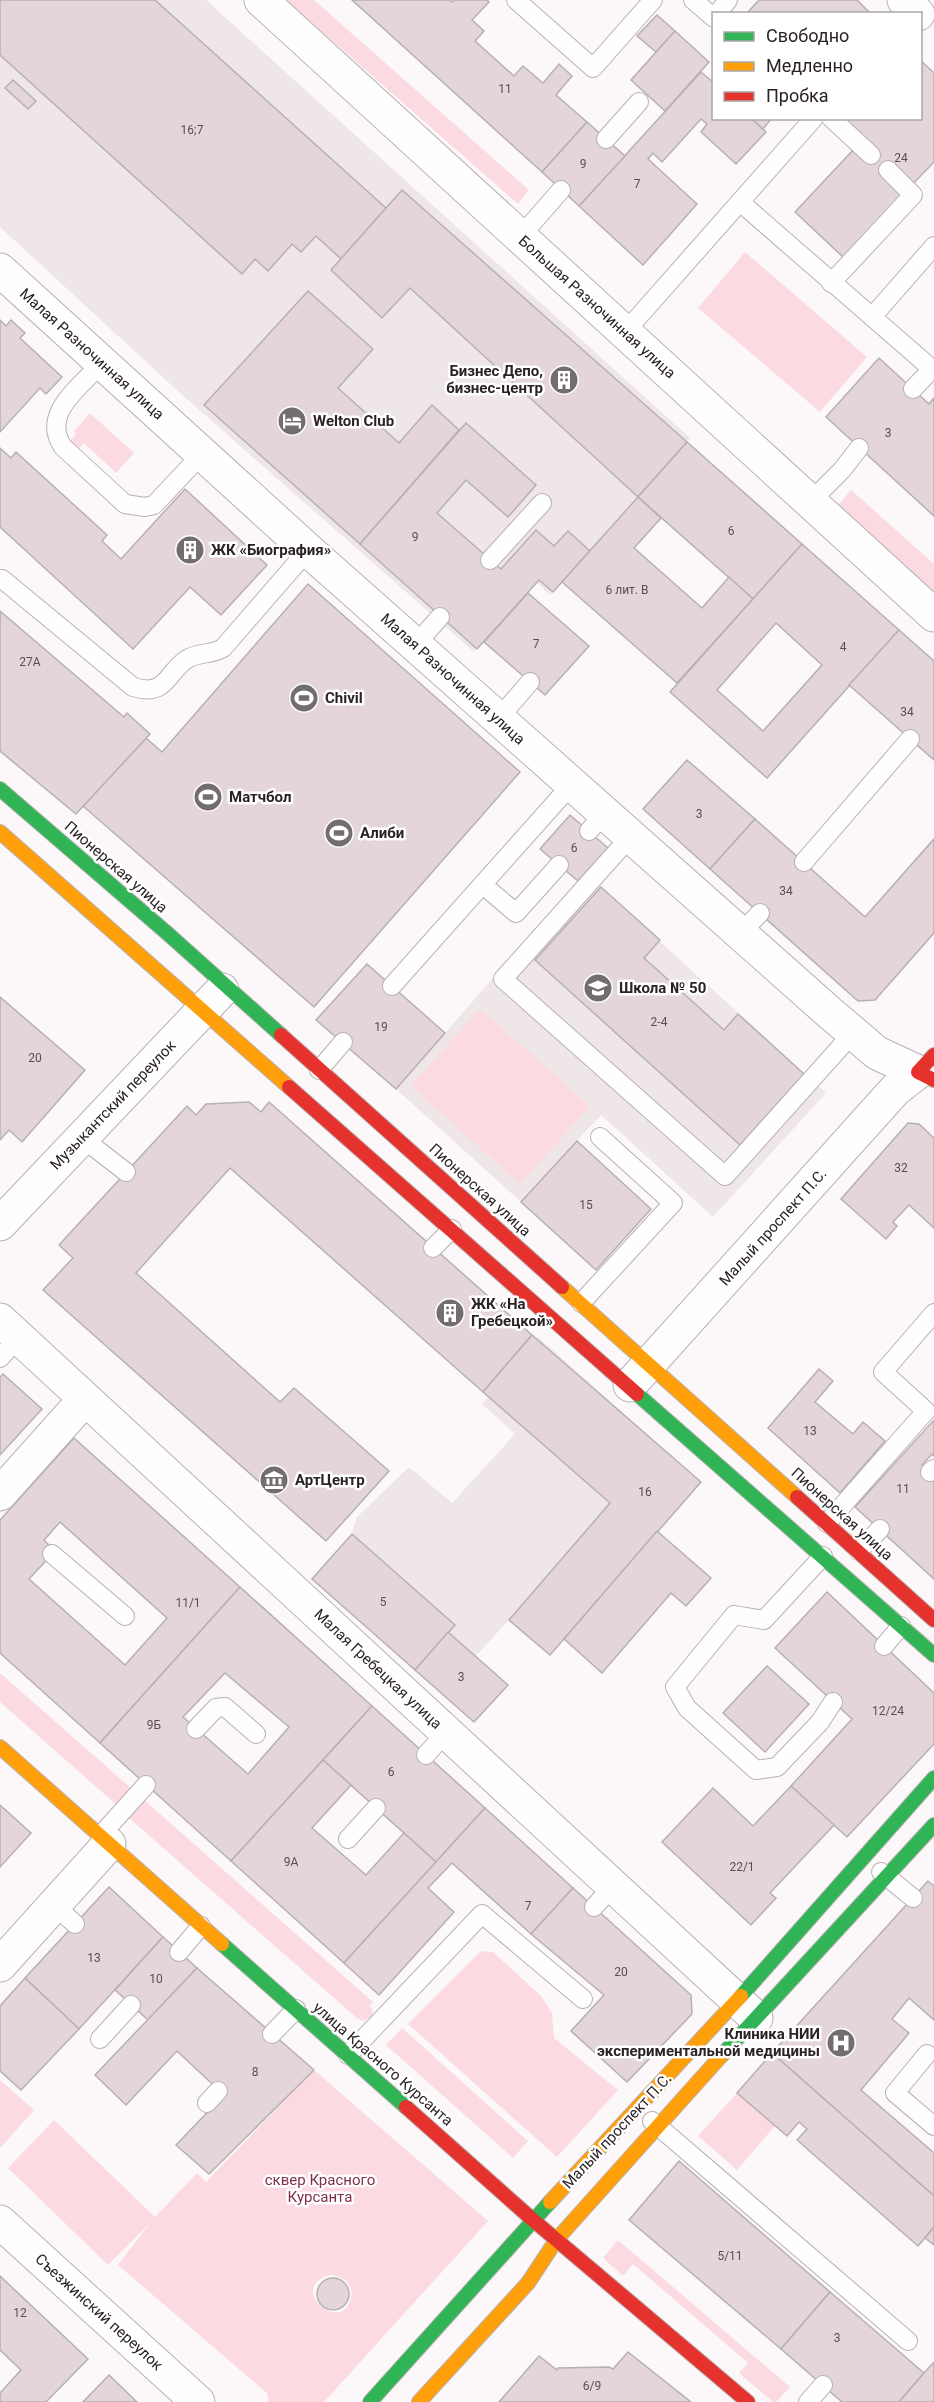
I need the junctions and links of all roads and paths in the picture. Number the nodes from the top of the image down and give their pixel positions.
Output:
1 (261, 0) edge
2 (516, 0) edge
3 (653, 0) edge
4 (693, 0) edge
5 (728, 0) edge
6 (719, 12) edge
7 (712, 17) edge
8 (639, 102) dead end
9 (812, 120) edge
10 (833, 120) edge
11 (606, 139) dead end
12 (871, 155) dead end
13 (888, 170) dead end
14 (561, 190) dead end
15 (740, 202) junction
16 (520, 237) junction
17 (934, 246) edge
18 (0, 270) edge
19 (831, 283) junction
20 (872, 317) junction
21 (625, 332) junction
22 (102, 363) junction
23 (913, 389) dead end
24 (860, 448) dead end
25 (202, 454) junction
26 (810, 502) junction
27 (542, 503) dead end
28 (308, 550) junction
29 (490, 560) dead end
30 (2, 579) dead end
31 (934, 615) edge
32 (440, 617) dead end
33 (416, 645) junction
34 (530, 682) dead end
35 (498, 719) junction
36 (910, 739) dead end
37 (572, 784) junction
38 (0, 789) edge
39 (0, 832) edge
40 (631, 836) junction
41 (804, 862) dead end
42 (559, 865) dead end
43 (483, 885) junction
44 (226, 986) junction
45 (392, 986) dead end
46 (203, 1010) junction
47 (853, 1033) junction
48 (343, 1042) dead end
49 (929, 1069) edge
50 (319, 1070) junction
51 (600, 1137) dead end
52 (82, 1138) junction
53 (126, 1172) dead end
54 (0, 1224) edge
55 (452, 1229) junction
56 (433, 1248) dead end
57 (582, 1303) junction
58 (934, 1313) edge
59 (6, 1339) edge
60 (640, 1374) junction
61 (85, 1399) junction
62 (1, 1504) edge
63 (827, 1523) junction
64 (879, 1529) dead end
65 (860, 1551) junction
66 (52, 1554) dead end
67 (823, 1556) junction
68 (124, 1616) dead end
69 (934, 1620) edge
70 (901, 1626) junction
71 (884, 1646) dead end
72 (934, 1655) edge
73 (833, 1702) dead end
74 (196, 1729) dead end
75 (256, 1734) dead end
76 (0, 1747) edge
77 (934, 1778) edge
78 (146, 1785) dead end
79 (376, 1808) dead end
80 (934, 1825) edge
81 (348, 1839) dead end
82 (105, 1840) junction
83 (864, 1858) junction
84 (886, 1877) junction
85 (913, 1898) dead end
86 (201, 1926) junction
87 (179, 1952) dead end
88 (0, 1965) edge
89 (583, 1999) dead end
90 (131, 2005) dead end
91 (296, 2009) junction
92 (746, 2010) junction
93 (273, 2034) dead end
94 (100, 2039) dead end
95 (348, 2055) junction
96 (927, 2055) dead end
97 (638, 2109) junction
98 (657, 2126) junction
99 (934, 2126) edge
100 (533, 2220) junction
101 (0, 2222) edge
102 (557, 2239) junction
103 (908, 2341) dead end
104 (823, 2385) dead end
105 (198, 2402) edge
106 (370, 2402) edge
107 (419, 2402) edge
108 (748, 2402) edge
109 (808, 2402) edge

1 - 16 street, Большая Разночинная улица
2 - 3 lane
4 - 7 lane
5 - 6 lane
8 - 11 lane
9 - 15 lane
10 - 12 lane
13 - 19 lane
14 - 16 lane
15 - 19 lane
15 - 21 lane
16 - 21 street, Большая Разночинная улица
17 - 20 lane
18 - 22 street, Малая Разночинная улица
19 - 20 lane
20 - 23 lane
21 - 26 street, Большая Разночинная улица
22 - 25 street, Малая Разночинная улица
22 - 25 lane
24 - 26 lane
25 - 28 street, Малая Разночинная улица
26 - 31 street, Большая Разночинная улица
27 - 29 lane
28 - 30 lane
28 - 33 street, Малая Разночинная улица
32 - 33 lane
33 - 35 street, Малая Разночинная улица
34 - 35 lane
35 - 37 street, Малая Разночинная улица
36 - 41 lane
37 - 40 street, Малая Разночинная улица
37 - 43 lane
38 - 44 street, Пионерская улица
39 - 46 street, Пионерская улица
40 - 47 street, Малая Разночинная улица
40 - 47 lane
42 - 43 lane
43 - 45 lane
44 - 46 street, Музыкантский переулок
44 - 50 street, Пионерская улица
46 - 52 street, Музыкантский переулок
46 - 55 street, Пионерская улица
47 - 49 street, Малая Разночинная улица
48 - 50 lane
49 - 60 street, Малый проспект П.С.
50 - 57 street, Пионерская улица
51 - 57 lane
52 - 53 lane
52 - 54 street, Музыкантский переулок
55 - 56 lane
55 - 60 street, Пионерская улица
57 - 60 street, Пионерская улица
58 - 63 lane
59 - 61 street, Малая Гребецкая улица
60 - 63 street, Пионерская улица
60 - 67 street, Пионерская улица
61 - 62 street
61 - 92 street, Малая Гребецкая улица
63 - 65 street, Пионерская улица
64 - 65 lane
65 - 69 street, Пионерская улица
66 - 68 lane
67 - 70 street, Пионерская улица
67 - 73 lane
70 - 71 lane
70 - 72 street, Пионерская улица
74 - 75 lane
76 - 82 street, улица Красного Курсанта
77 - 83 street, Малый проспект П.С.
78 - 82 lane
79 - 81 lane
80 - 84 street, Малый проспект П.С.
82 - 86 street, улица Красного Курсанта
82 - 88 street
83 - 84 lane
83 - 92 street, Малый проспект П.С.
84 - 85 lane
84 - 92 street, Малый проспект П.С.
86 - 87 lane
86 - 91 street, улица Красного Курсанта
89 - 95 lane
90 - 94 lane
91 - 93 lane
91 - 95 street, улица Красного Курсанта
92 - 97 street, Малый проспект П.С.
92 - 98 street, Малый проспект П.С.
95 - 100 street, улица Красного Курсанта
96 - 99 lane
97 - 98 lane
97 - 100 street, Малый проспект П.С.
98 - 102 street, Малый проспект П.С.
98 - 103 lane
100 - 102 street, улица Красного Курсанта
100 - 106 street, Малый проспект П.С.
101 - 105 street, Съезжинский переулок
102 - 107 street, Малый проспект П.С.
102 - 108 street, улица Красного Курсанта
104 - 109 lane

